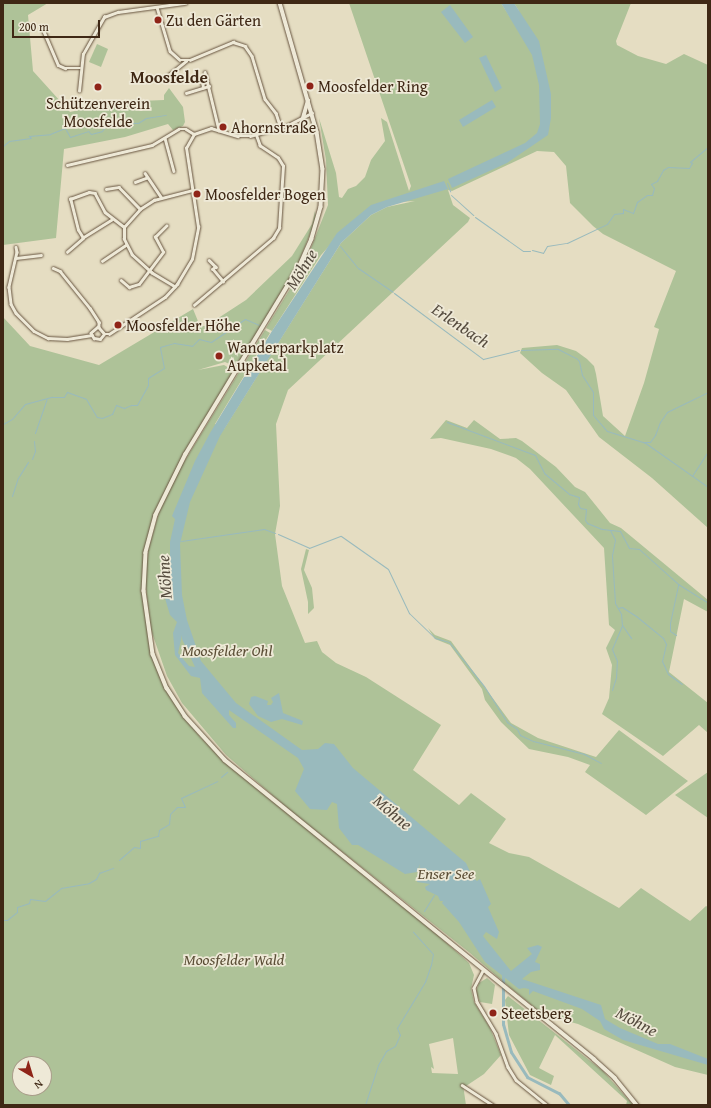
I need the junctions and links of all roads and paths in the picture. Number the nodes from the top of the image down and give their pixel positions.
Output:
1 (185, 3) edge
2 (280, 3) edge
3 (174, 4) edge
4 (157, 7) junction
5 (43, 29) dead end
6 (186, 61) junction
7 (80, 68) junction
8 (205, 72) dead end
9 (165, 78) dead end
10 (207, 81) junction
11 (209, 86) junction
12 (203, 88) junction
13 (79, 91) dead end
14 (186, 93) dead end
15 (308, 100) junction
16 (312, 113) junction
17 (303, 118) junction
18 (281, 128) junction
19 (219, 130) junction
20 (194, 134) junction
21 (256, 135) junction
22 (165, 138) junction
23 (66, 165) dead end
24 (174, 171) dead end
25 (145, 173) dead end
26 (146, 178) junction
27 (135, 182) dead end
28 (106, 189) dead end
29 (193, 190) junction
30 (161, 197) junction
31 (140, 209) junction
32 (112, 220) junction
33 (166, 226) dead end
34 (124, 227) junction
35 (83, 238) junction
36 (126, 245) junction
37 (16, 247) dead end
38 (67, 252) dead end
39 (41, 255) dead end
40 (16, 258) junction
41 (209, 260) dead end
42 (102, 261) dead end
43 (53, 268) dead end
44 (148, 270) junction
45 (121, 280) dead end
46 (223, 281) junction
47 (175, 287) junction
48 (3, 288) edge
49 (9, 288) junction
50 (194, 305) dead end
51 (99, 327) junction
52 (104, 334) junction
53 (92, 335) junction
54 (483, 971) junction
55 (462, 1085) dead end
56 (493, 1105) edge
57 (545, 1105) edge
58 (637, 1105) edge

1 - 3 street
2 - 15 main road
3 - 4 street
4 - 6 street
4 - 7 street
5 - 7 street
6 - 9 street
6 - 18 street
7 - 13 street
8 - 10 street
10 - 11 street
10 - 12 street
11 - 12 street
11 - 19 street
12 - 14 street
15 - 16 main road
15 - 17 main road
16 - 17 street
16 - 54 main road
17 - 18 street
18 - 21 street
19 - 20 street
19 - 21 street
20 - 22 street
20 - 29 street
21 - 46 street
22 - 23 street
22 - 24 street
25 - 26 street
26 - 27 street
26 - 30 street
28 - 31 street
29 - 30 street
29 - 47 street
30 - 31 street
31 - 34 street
32 - 34 street
32 - 35 street
32 - 35 street
33 - 44 street
34 - 36 street
35 - 38 street
36 - 42 street
36 - 44 street
37 - 40 street
39 - 40 street
40 - 49 street
41 - 46 street
43 - 51 street
44 - 45 street
44 - 47 street
46 - 50 street
47 - 52 street
48 - 49 street
49 - 53 street
51 - 52 street
51 - 53 street
52 - 53 street
54 - 57 street
54 - 58 main road
55 - 56 street

